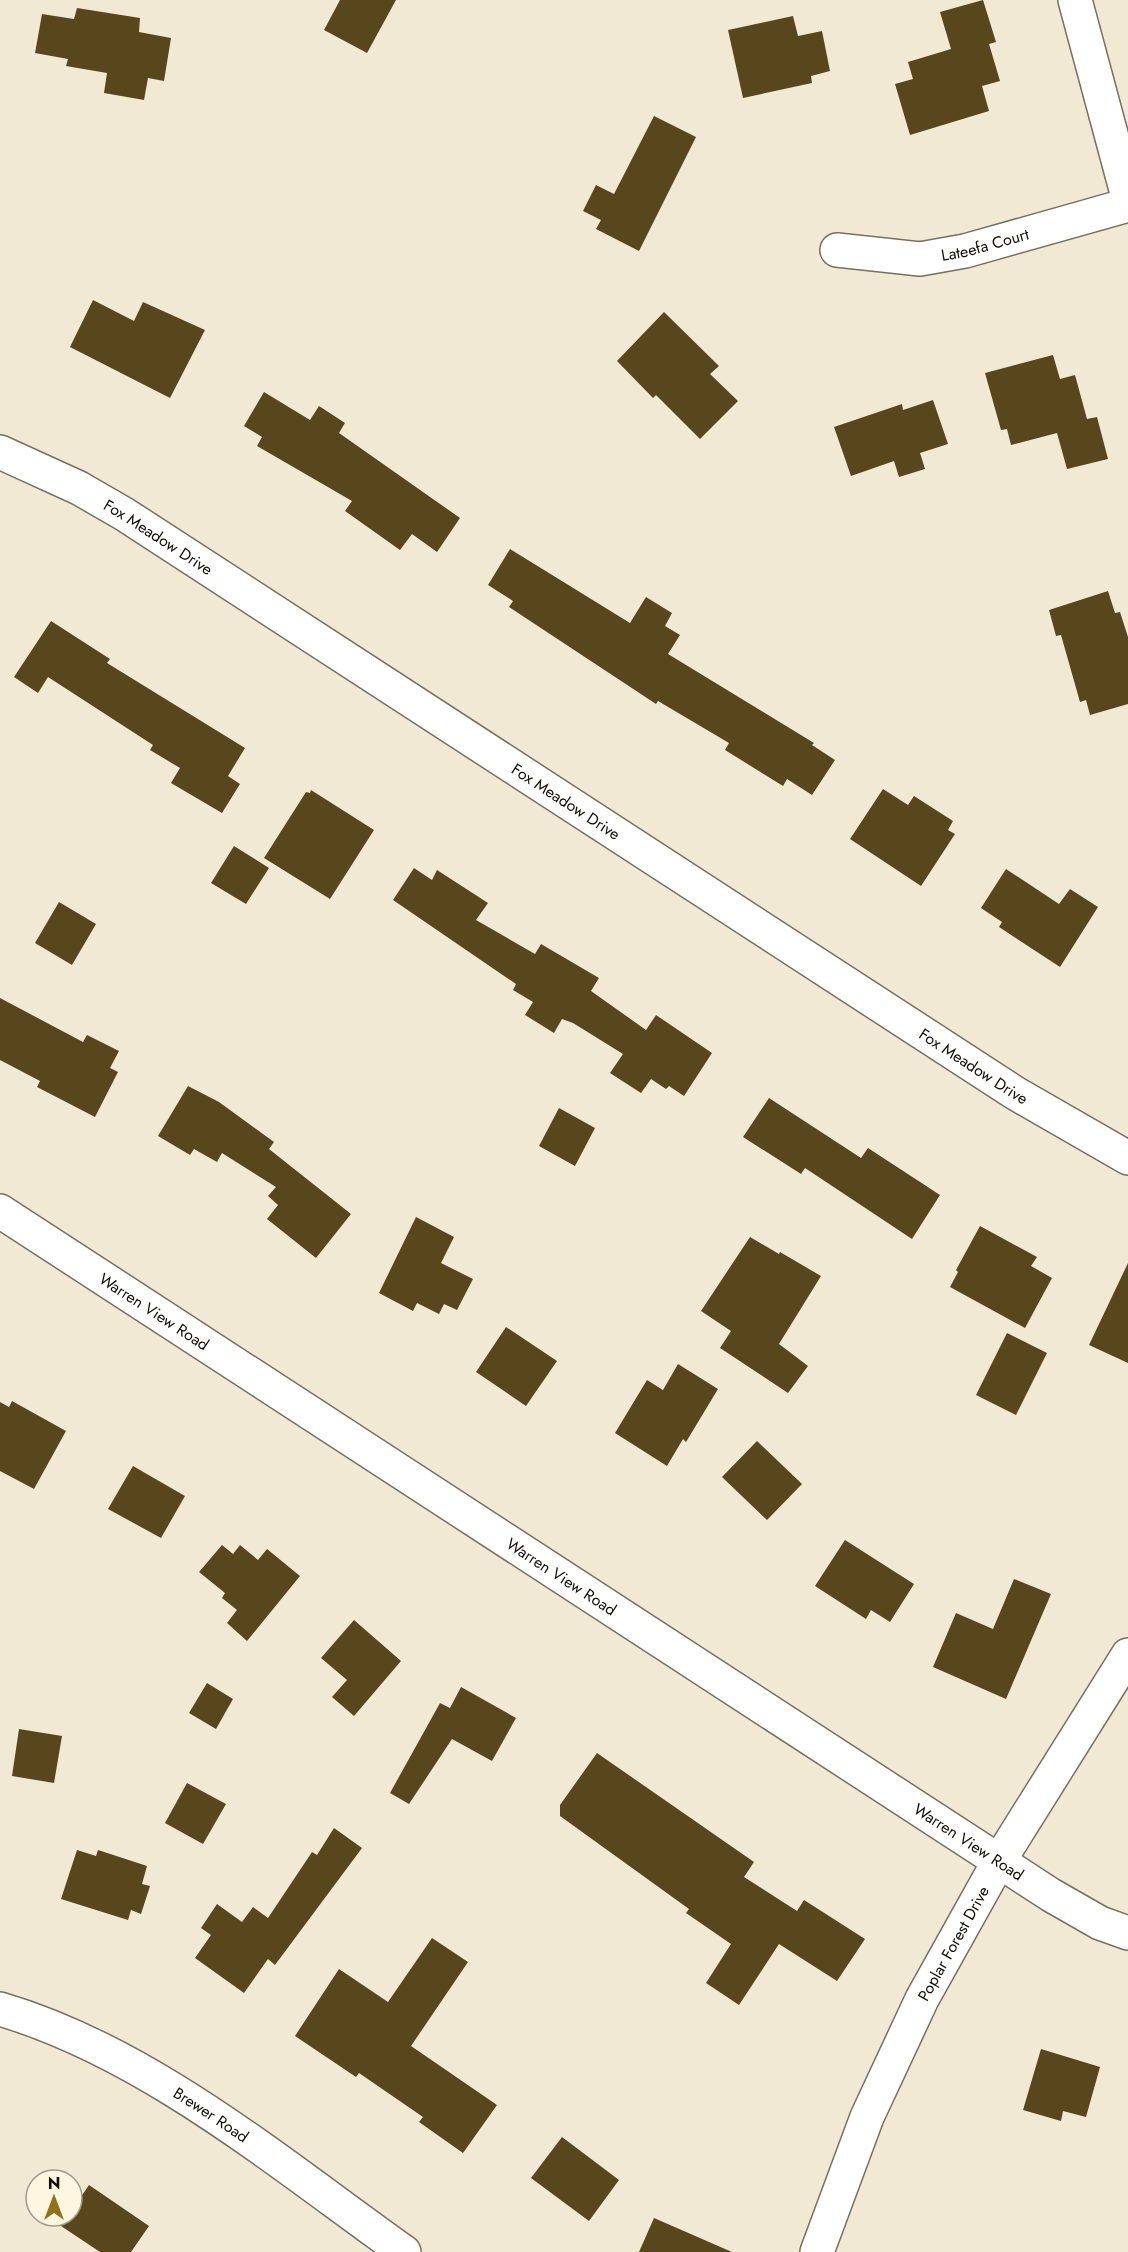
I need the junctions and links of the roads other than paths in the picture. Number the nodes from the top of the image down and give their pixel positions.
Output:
1 (1075, 0) edge
2 (1128, 197) edge
3 (1128, 205) edge
4 (837, 250) dead end
5 (0, 452) edge
6 (1128, 1158) edge
7 (0, 1211) edge
8 (1128, 1655) edge
9 (999, 1861) junction
10 (1128, 1933) edge
11 (0, 2009) edge
12 (404, 2252) edge
13 (817, 2252) edge

1 - 2 street
3 - 4 street, Lateefa Court
5 - 6 street, Fox Meadow Drive
7 - 9 street, Warren View Road
8 - 9 street, Poplar Forest Drive
9 - 10 street, Warren View Road
9 - 13 street, Poplar Forest Drive
11 - 12 street, Brewer Road

